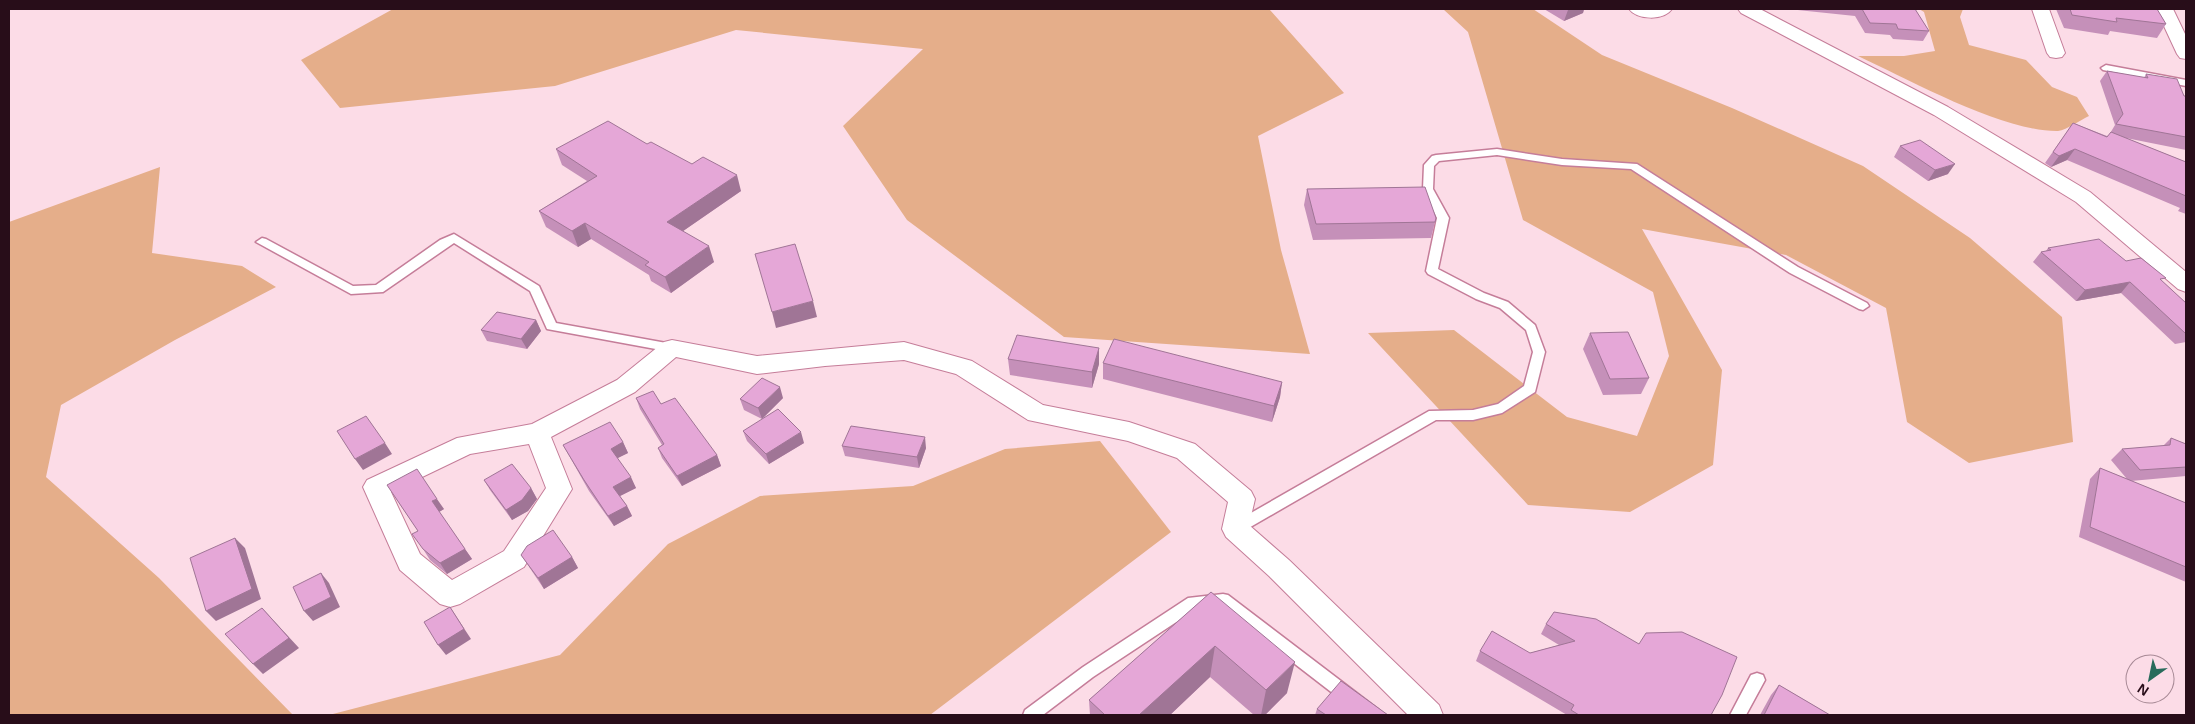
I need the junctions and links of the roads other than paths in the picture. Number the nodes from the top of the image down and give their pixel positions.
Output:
1 (1638, 9) edge
2 (1663, 9) edge
3 (1747, 9) edge
4 (2040, 9) edge
5 (2164, 9) edge
6 (2056, 53) dead end
7 (2186, 54) edge
8 (2106, 68) dead end
9 (2186, 83) edge
10 (262, 242) dead end
11 (2186, 284) edge
12 (1863, 306) dead end
13 (672, 348) junction
14 (537, 433) junction
15 (1235, 529) junction
16 (1757, 680) dead end
17 (1031, 715) edge
18 (1373, 715) edge
19 (1428, 715) edge
20 (1738, 715) edge

1 - 2 street
3 - 11 street
4 - 6 street
5 - 7 street
8 - 9 lane
10 - 13 lane
12 - 15 lane
13 - 14 street
13 - 15 street
14 - 14 street
15 - 19 street
16 - 20 lane
17 - 18 lane

